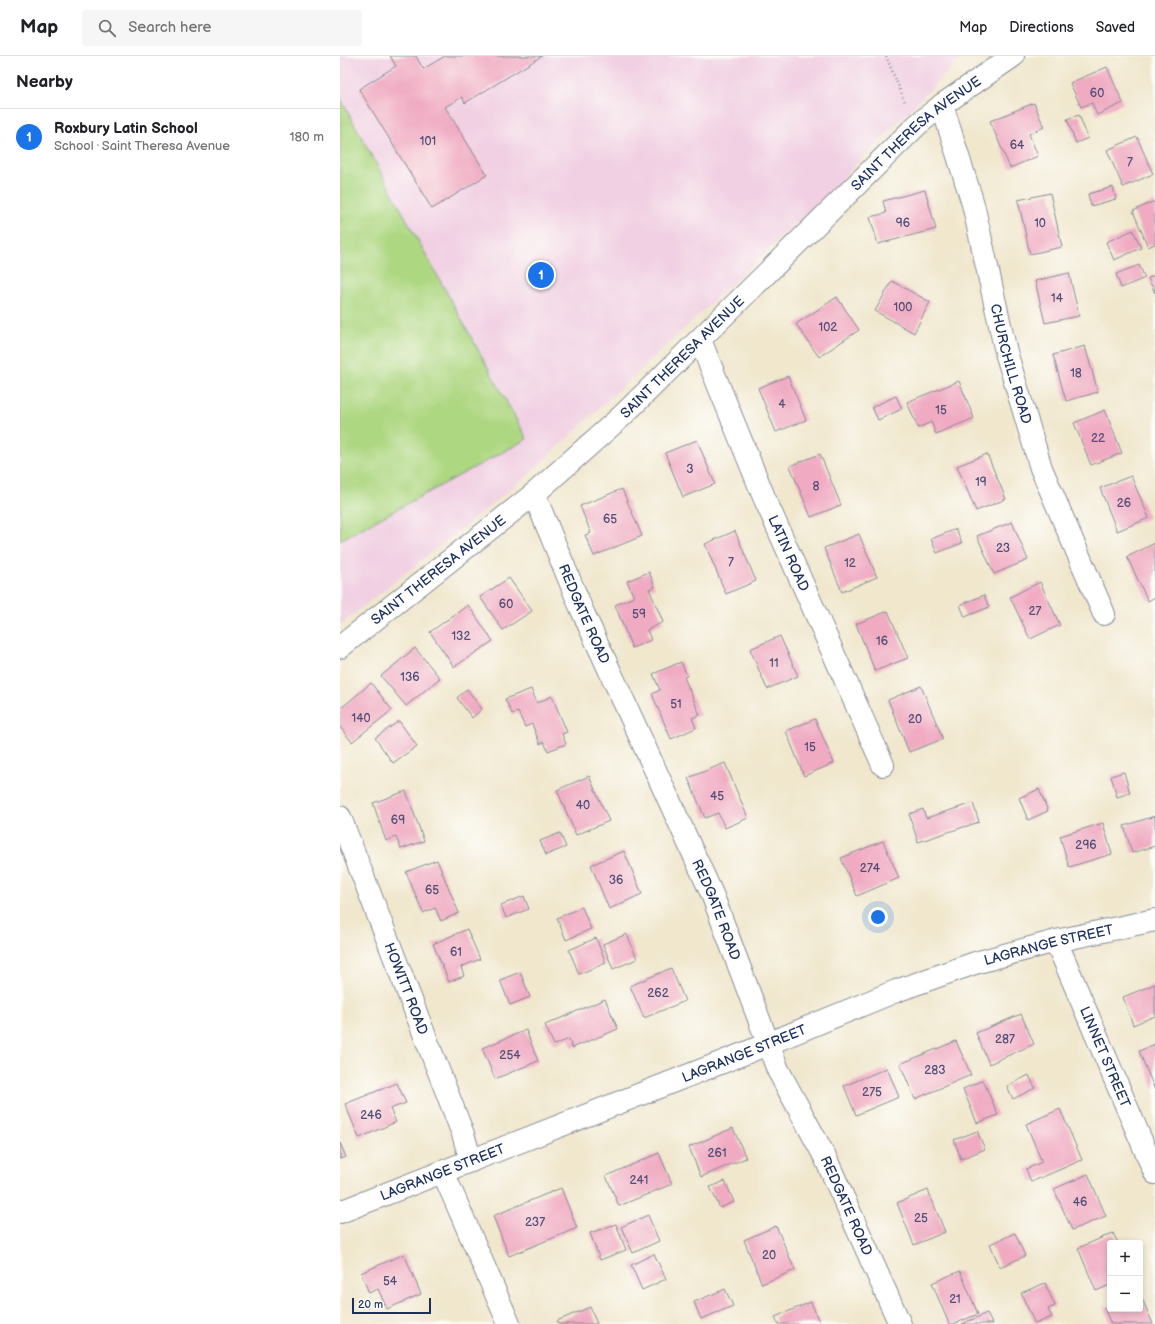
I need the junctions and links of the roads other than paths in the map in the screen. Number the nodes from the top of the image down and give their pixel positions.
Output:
1 (1013, 56) edge
2 (942, 105) junction
3 (700, 340) junction
4 (534, 494) junction
5 (1104, 614) dead end
6 (340, 647) edge
7 (883, 765) dead end
8 (340, 816) edge
9 (1155, 920) edge
10 (1056, 941) junction
11 (769, 1043) junction
12 (471, 1161) junction
13 (443, 1172) junction
14 (1155, 1172) edge
15 (340, 1212) edge
16 (509, 1324) edge
17 (900, 1324) edge

1 - 2 street, SAINT THERESA AVENUE
2 - 3 street, SAINT THERESA AVENUE
2 - 5 street, CHURCHILL ROAD
3 - 4 street, SAINT THERESA AVENUE
3 - 7 street, LATIN ROAD
4 - 6 street, SAINT THERESA AVENUE
4 - 11 street, REDGATE ROAD
8 - 12 street, HOWITT ROAD
9 - 10 street, LAGRANGE STREET
10 - 11 street, LAGRANGE STREET
10 - 14 street, LINNET STREET
11 - 12 street, LAGRANGE STREET
11 - 17 street, REDGATE ROAD
12 - 13 street, LAGRANGE STREET
13 - 15 street, LAGRANGE STREET
13 - 16 street

